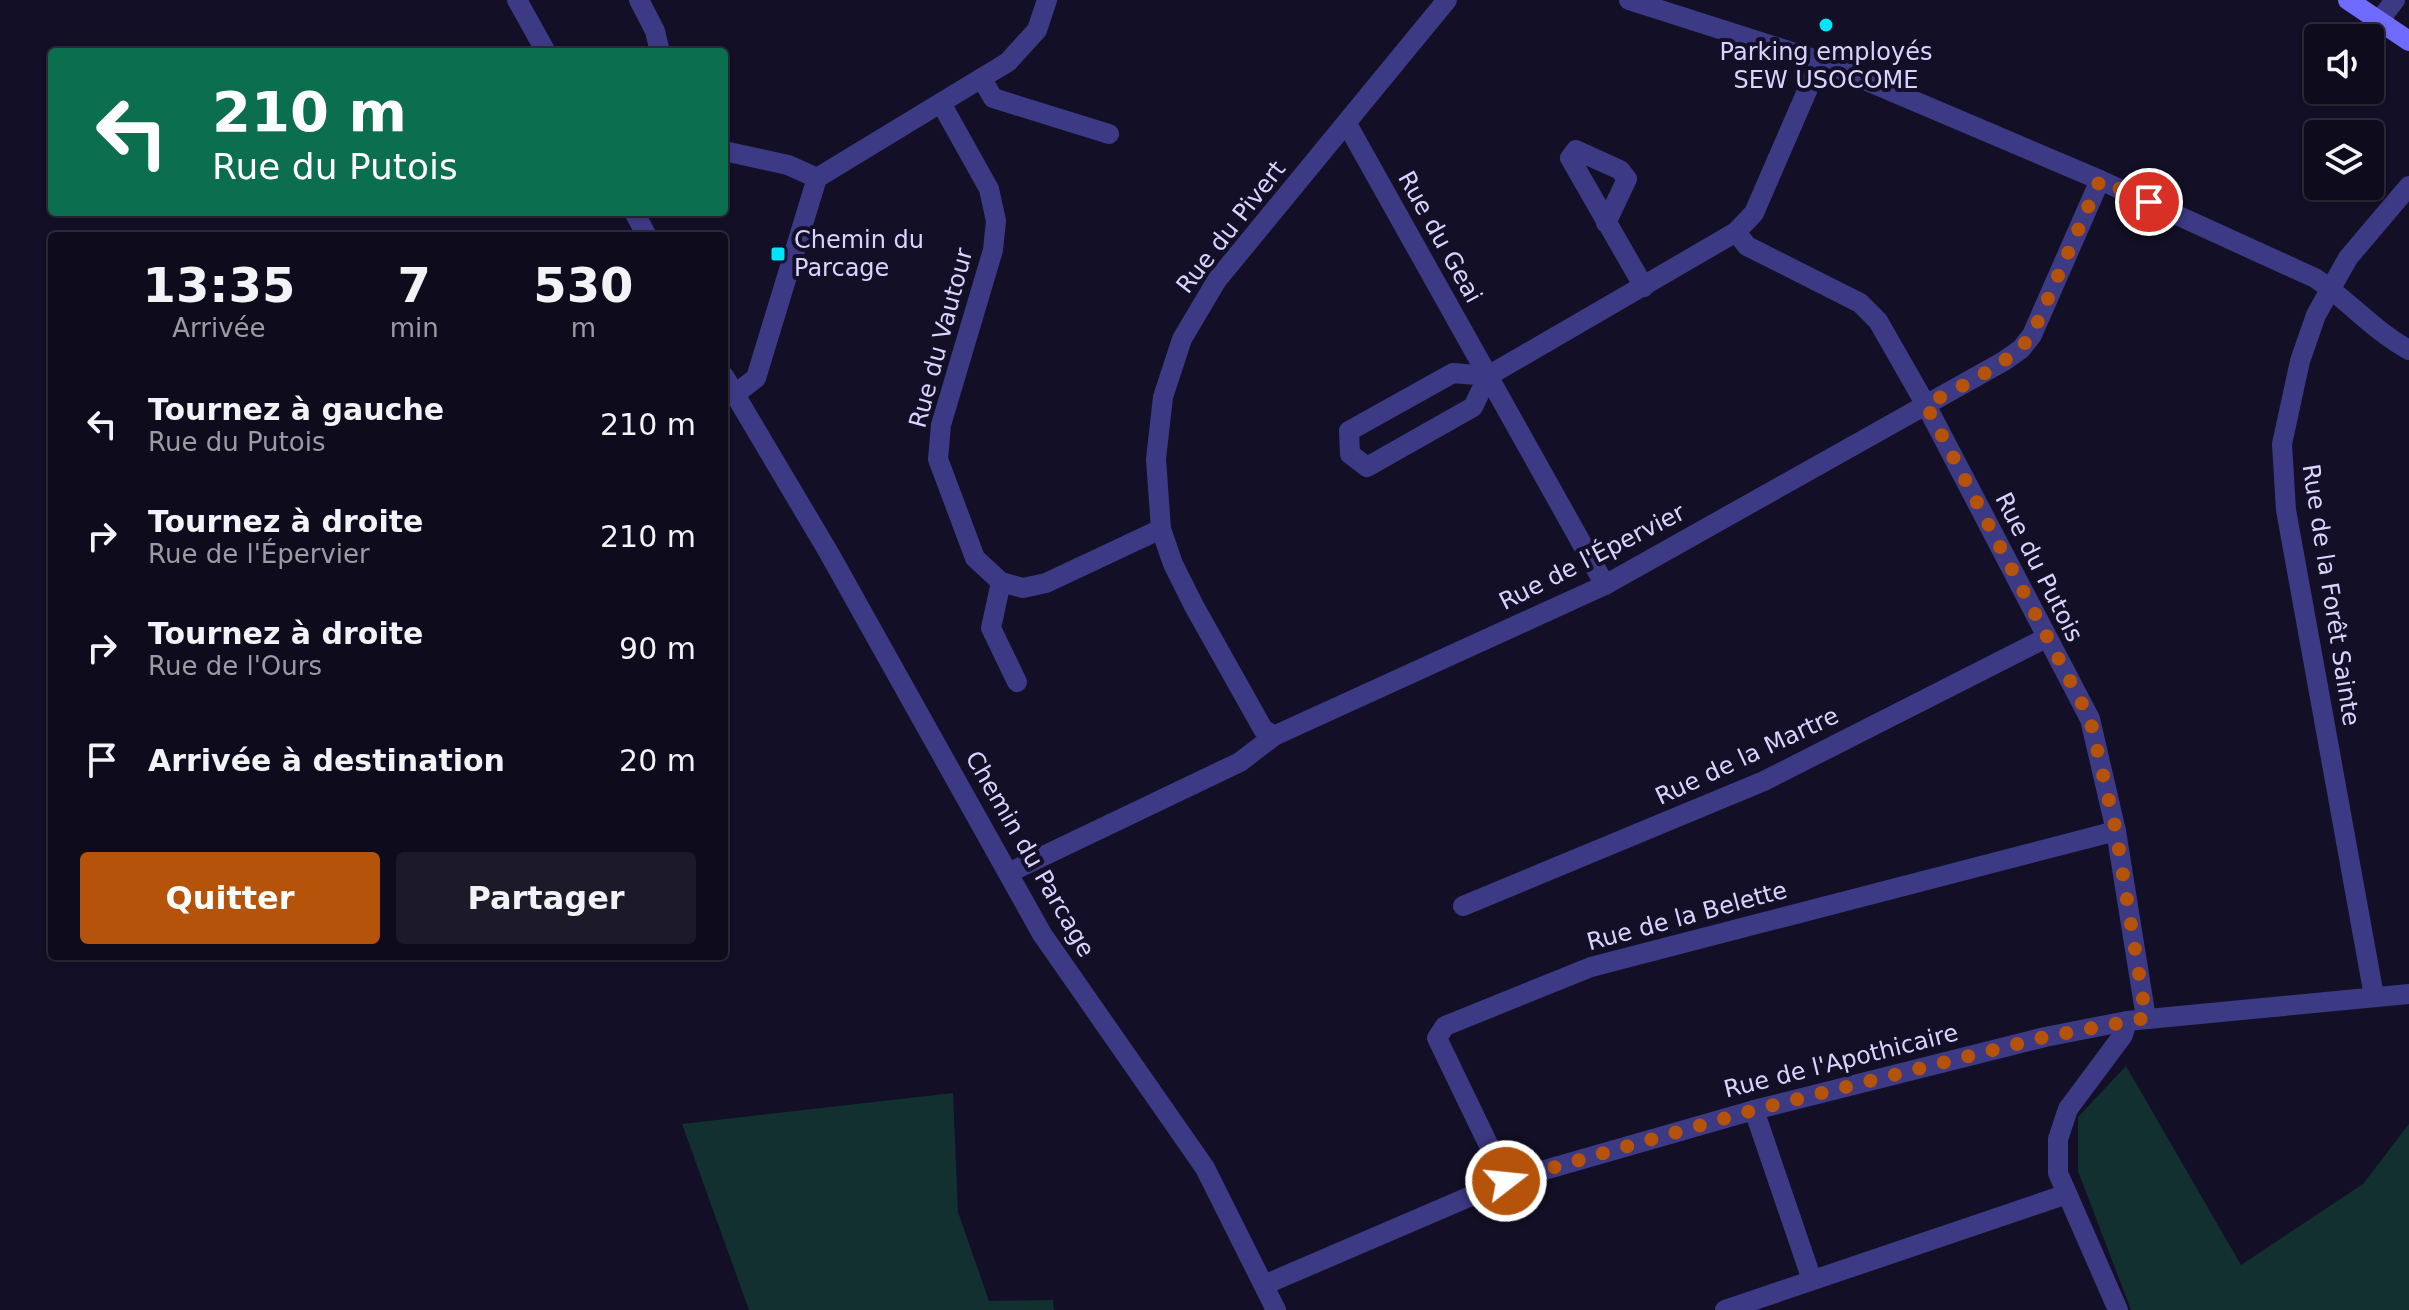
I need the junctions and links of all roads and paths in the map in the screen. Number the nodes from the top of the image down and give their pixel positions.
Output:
1 (517, 0) edge
2 (639, 0) edge
3 (1047, 0) edge
4 (1447, 0) edge
5 (1629, 0) edge
6 (2348, 0) edge
7 (2395, 0) edge
8 (2379, 21) junction
9 (2409, 41) edge
10 (544, 48) edge
11 (659, 48) edge
12 (1820, 61) junction
13 (982, 79) junction
14 (941, 103) junction
15 (1347, 124) junction
16 (1109, 134) dead end
17 (728, 152) edge
18 (817, 178) junction
19 (2100, 180) junction
20 (2409, 186) edge
21 (1606, 223) dead end
22 (1736, 232) junction
23 (1644, 287) junction
24 (2331, 289) junction
25 (2409, 350) edge
26 (1488, 376) junction
27 (728, 384) edge
28 (734, 395) junction
29 (1926, 405) junction
30 (1161, 529) junction
31 (1001, 582) junction
32 (1605, 585) junction
33 (2046, 638) junction
34 (1017, 682) dead end
35 (1274, 736) junction
36 (2116, 831) junction
37 (1008, 873) junction
38 (1463, 906) dead end
39 (2409, 994) edge
40 (2374, 996) junction
41 (2136, 1020) junction
42 (1754, 1110) junction
43 (1506, 1181) junction
44 (2067, 1194) junction
45 (1812, 1280) junction
46 (1264, 1285) junction
47 (1276, 1310) edge
48 (1725, 1310) edge
49 (2118, 1310) edge

1 - 10 street
2 - 11 street
3 - 13 street
4 - 15 street, Rue du Pivert
5 - 12 street
6 - 8 main road
7 - 8 street
8 - 9 main road
12 - 19 street
12 - 22 street
13 - 14 street
13 - 16 street
14 - 18 street
14 - 31 street, Rue du Vautour
15 - 26 street, Rue du Geai
15 - 30 street, Rue du Pivert
17 - 18 street
18 - 28 street
19 - 24 street
19 - 29 street, Rue de l'Épervier
20 - 24 street, Rue de la Forêt Sainte
21 - 23 street
22 - 23 street
22 - 29 street, Rue du Putois
23 - 26 street
24 - 25 street
24 - 40 street, Rue de la Forêt Sainte
26 - 26 street
26 - 32 street, Rue du Geai
27 - 28 street, Chemin du Parcage
28 - 37 street, Chemin du Parcage
29 - 32 street, Rue de l'Épervier
29 - 33 street, Rue du Putois
30 - 31 street
30 - 35 street, Rue du Pivert
31 - 34 street
32 - 35 street, Rue de l'Épervier
33 - 36 street, Rue du Putois
33 - 38 street, Rue de la Martre
35 - 37 street, Rue de l'Épervier
36 - 41 street, Rue du Putois
36 - 43 street, Rue de la Belette
37 - 46 street, Chemin du Parcage
39 - 40 street, Rue de l'Apothicaire
40 - 41 street, Rue de l'Apothicaire
41 - 42 street, Rue de l'Apothicaire
41 - 44 street
42 - 43 street, Rue de l'Apothicaire
42 - 45 street
43 - 46 street, Rue de l'Apothicaire
44 - 45 street
44 - 49 street
45 - 48 street
46 - 47 street, Chemin du Parcage

